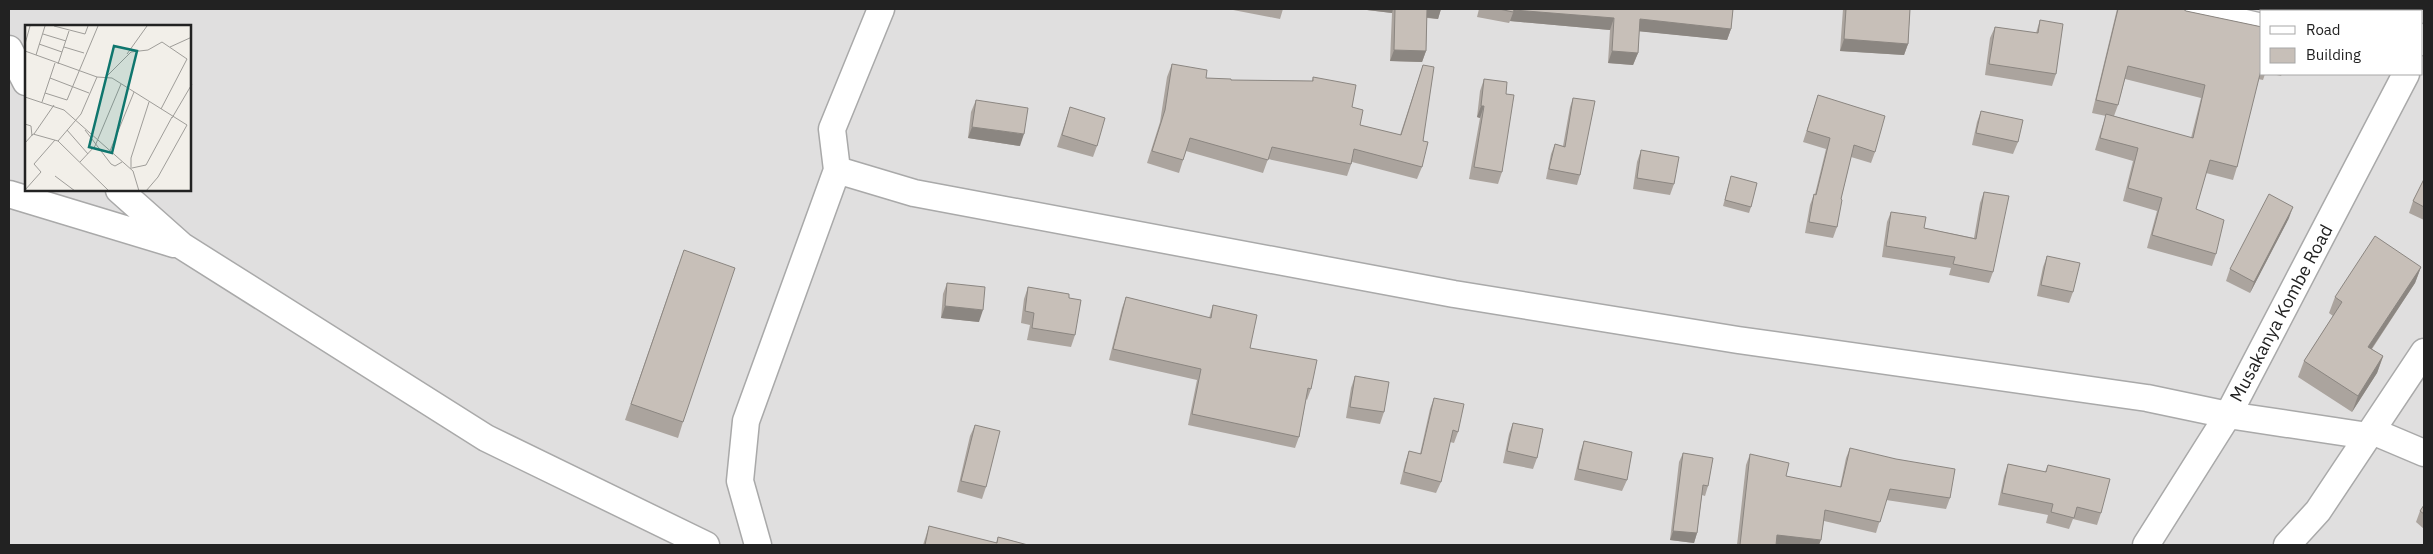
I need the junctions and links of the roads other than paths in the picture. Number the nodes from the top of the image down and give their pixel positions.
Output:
1 (881, 9) edge
2 (2185, 9) edge
3 (2260, 27) edge
4 (9, 49) edge
5 (2405, 75) edge
6 (25, 80) edge
7 (837, 170) junction
8 (120, 191) edge
9 (9, 194) edge
10 (182, 246) junction
11 (2424, 352) edge
12 (2228, 415) junction
13 (2372, 431) junction
14 (2424, 453) edge
15 (706, 545) edge
16 (758, 545) edge
17 (2146, 545) edge
18 (2287, 545) edge

1 - 7 street
2 - 3 street
4 - 6 street
5 - 12 street, Musakanya Kombe Road
7 - 12 street
7 - 16 street
8 - 10 street
9 - 10 street
10 - 15 street
11 - 13 street
12 - 13 street
12 - 17 street, Musakanya Kombe Road
13 - 14 street
13 - 18 street

